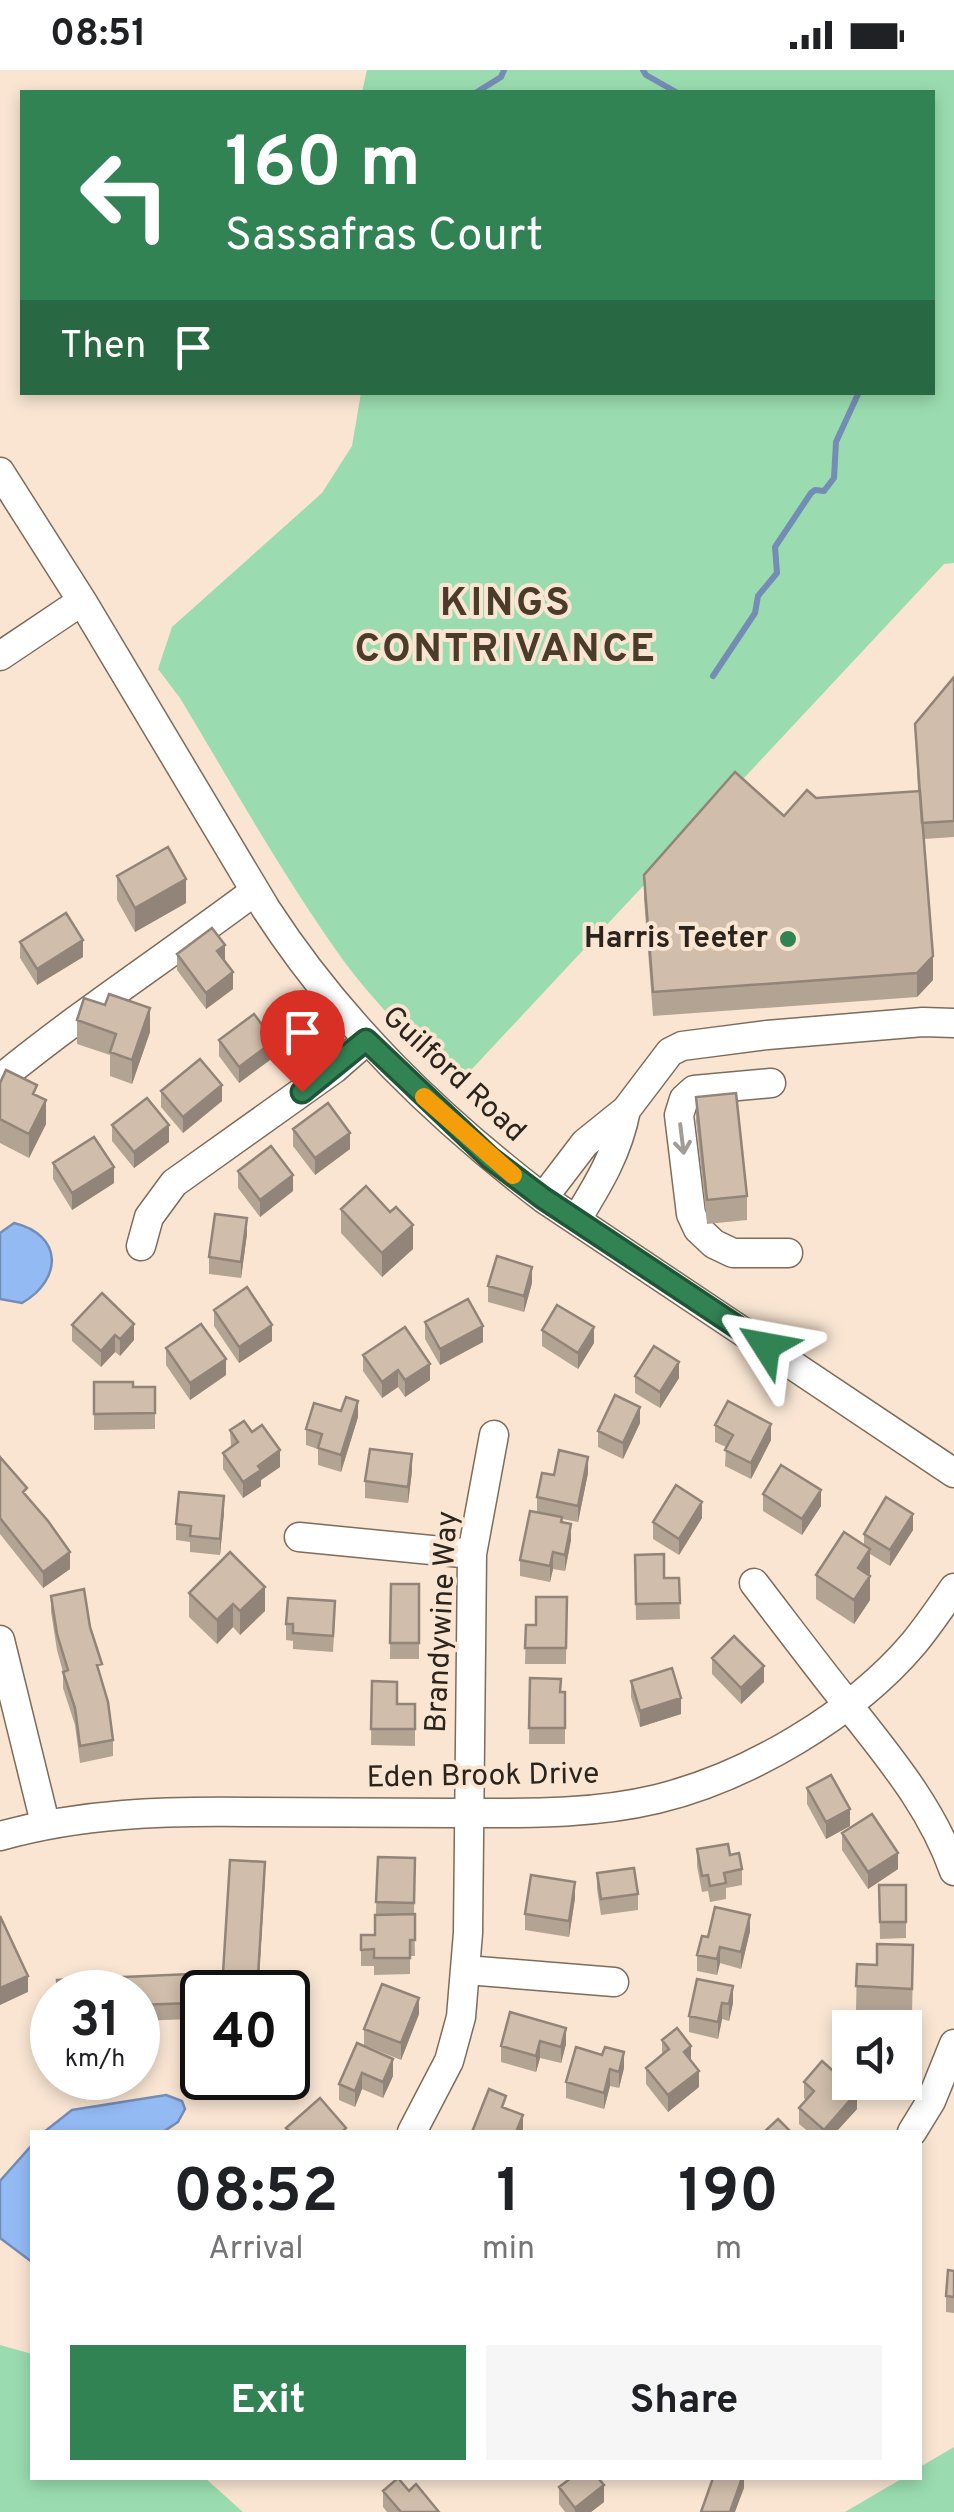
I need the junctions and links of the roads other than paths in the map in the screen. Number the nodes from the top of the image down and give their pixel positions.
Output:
1 (0, 472) edge
2 (82, 601) junction
3 (0, 656) edge
4 (256, 891) junction
5 (954, 1023) edge
6 (366, 1040) junction
7 (0, 1079) edge
8 (771, 1083) dead end
9 (626, 1110) junction
10 (543, 1198) junction
11 (577, 1219) junction
12 (141, 1246) dead end
13 (788, 1253) dead end
14 (494, 1434) dead end
15 (954, 1473) edge
16 (300, 1537) dead end
17 (472, 1554) junction
18 (754, 1583) dead end
19 (954, 1588) edge
20 (0, 1640) edge
21 (848, 1704) junction
22 (468, 1813) junction
23 (45, 1823) junction
24 (0, 1836) edge
25 (954, 1870) edge
26 (466, 1970) junction
27 (614, 1982) dead end
28 (954, 2044) edge
29 (413, 2130) edge
30 (913, 2130) edge

1 - 2 street, Guilford Road
2 - 3 street
2 - 4 street, Guilford Road
4 - 6 street, Guilford Road
4 - 7 street
5 - 9 street
6 - 10 street, Guilford Road
6 - 12 street
8 -> 13 street
9 - 10 street
9 - 11 street
10 - 11 street, Guilford Road
11 - 15 street, Guilford Road
14 - 17 street, Brandywine Way
16 - 17 street
17 - 22 street, Brandywine Way
18 - 21 street
19 - 21 street, Eden Brook Drive
20 - 23 street
21 - 22 street, Eden Brook Drive
21 - 25 street
22 - 23 street, Eden Brook Drive
22 - 26 street, Brandywine Way
23 - 24 street, Eden Brook Drive
26 - 27 street
26 - 29 street, Brandywine Way
28 - 30 street

